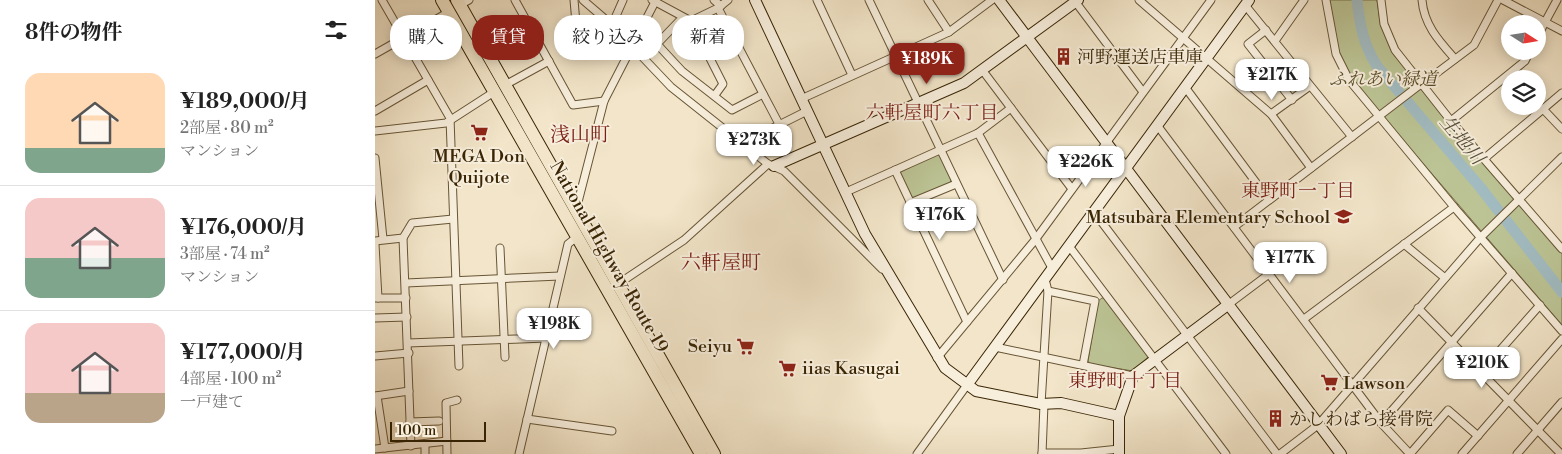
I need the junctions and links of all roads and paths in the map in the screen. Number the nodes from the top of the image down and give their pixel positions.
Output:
1 (382, 0) edge
2 (442, 0) edge
3 (515, 0) edge
4 (574, 0) edge
5 (583, 0) edge
6 (623, 0) edge
7 (714, 0) edge
8 (728, 0) edge
9 (755, 0) edge
10 (817, 0) edge
11 (869, 0) edge
12 (929, 0) edge
13 (992, 0) edge
14 (999, 0) edge
15 (1139, 0) edge
16 (1304, 0) edge
17 (1326, 0) edge
18 (1381, 0) edge
19 (1422, 0) edge
20 (1498, 0) edge
21 (1503, 0) edge
22 (1557, 0) edge
23 (655, 1) edge
24 (1075, 1) edge
25 (1209, 1) edge
26 (1247, 2) edge
27 (459, 4) edge
28 (720, 7) junction
29 (390, 15) edge
30 (441, 15) edge
31 (575, 15) edge
32 (601, 15) edge
33 (613, 15) edge
34 (648, 15) edge
35 (677, 15) edge
36 (703, 15) edge
37 (1532, 15) edge
38 (1546, 20) edge
39 (1546, 22) edge
40 (672, 28) edge
41 (1266, 30) junction
42 (1562, 30) edge
43 (949, 32) junction
44 (1027, 36) junction
45 (1183, 38) junction
46 (1275, 41) junction
47 (390, 45) edge
48 (375, 54) edge
49 (895, 56) junction
50 (1206, 59) junction
51 (1455, 59) junction
52 (416, 60) edge
53 (625, 60) edge
54 (645, 60) edge
55 (711, 60) edge
56 (1526, 60) edge
57 (549, 62) junction
58 (983, 71) junction
59 (852, 75) junction
60 (428, 80) junction
61 (1422, 84) junction
62 (1310, 86) junction
63 (1185, 87) junction
64 (499, 88) junction
65 (1143, 92) junction
66 (763, 94) junction
67 (1562, 94) edge
68 (715, 95) junction
69 (801, 99) junction
70 (1292, 100) junction
71 (604, 101) junction
72 (918, 102) junction
73 (1011, 108) junction
74 (1546, 108) edge
75 (375, 111) edge
76 (807, 111) junction
77 (1546, 112) edge
78 (1271, 114) junction
79 (1538, 115) edge
80 (1378, 117) junction
81 (450, 118) junction
82 (1451, 121) junction
83 (779, 124) junction
84 (1157, 125) junction
85 (1562, 129) edge
86 (375, 131) edge
87 (979, 133) junction
88 (1352, 137) junction
89 (1106, 142) junction
90 (743, 143) junction
91 (823, 145) junction
92 (940, 150) junction
93 (1562, 157) edge
94 (375, 158) edge
95 (1485, 158) junction
96 (771, 165) junction
97 (1126, 168) junction
98 (1311, 168) junction
99 (895, 170) junction
100 (956, 184) junction
101 (377, 188) edge
102 (1071, 189) junction
103 (846, 192) junction
104 (1269, 200) junction
105 (1518, 200) junction
106 (910, 203) junction
107 (1454, 207) junction
108 (576, 210) junction
109 (1094, 212) junction
110 (378, 215) edge
111 (453, 219) junction
112 (1234, 226) junction
113 (1481, 236) junction
114 (577, 237) junction
115 (403, 238) junction
116 (383, 239) junction
117 (1035, 240) junction
118 (375, 242) edge
119 (1405, 244) junction
120 (1561, 245) edge
121 (1069, 246) junction
122 (500, 248) dead end
123 (1052, 268) junction
124 (1511, 273) junction
125 (1269, 274) junction
126 (887, 275) junction
127 (560, 276) junction
128 (1445, 278) junction
129 (501, 279) junction
130 (1045, 279) junction
131 (1003, 280) junction
132 (457, 281) junction
133 (405, 283) junction
134 (618, 284) junction
135 (1047, 291) junction
136 (1105, 294) junction
137 (376, 298) edge
138 (406, 298) junction
139 (1095, 301) junction
140 (1229, 304) junction
141 (1539, 305) junction
142 (1418, 308) junction
143 (375, 318) edge
144 (407, 318) junction
145 (1304, 319) junction
146 (967, 322) junction
147 (1562, 330) edge
148 (1187, 335) junction
149 (504, 338) junction
150 (545, 338) junction
151 (1562, 339) edge
152 (459, 340) junction
153 (1452, 342) junction
154 (408, 343) junction
155 (995, 347) junction
156 (409, 353) junction
157 (375, 356) edge
158 (505, 357) dead end
159 (937, 358) junction
160 (1043, 358) junction
161 (1156, 359) junction
162 (459, 366) dead end
163 (1083, 366) junction
164 (1481, 372) junction
165 (1133, 376) junction
166 (967, 385) junction
167 (1352, 385) junction
168 (409, 391) junction
169 (376, 396) edge
170 (457, 400) dead end
171 (1509, 401) junction
172 (1562, 402) edge
173 (1043, 404) junction
174 (1119, 416) junction
175 (527, 419) junction
176 (439, 421) dead end
177 (410, 422) junction
178 (1381, 423) junction
179 (1318, 425) junction
180 (612, 431) dead end
181 (1538, 431) junction
182 (1478, 436) junction
183 (447, 441) junction
184 (425, 444) junction
185 (411, 446) junction
186 (385, 448) junction
187 (375, 449) edge
188 (1119, 451) edge
189 (1042, 453) edge
190 (1081, 453) edge
191 (425, 454) edge
192 (447, 454) edge
193 (519, 454) edge
194 (701, 454) edge
195 (714, 454) edge
196 (917, 454) edge
197 (1226, 454) edge
198 (1278, 454) edge
199 (1341, 454) edge
200 (1410, 454) edge
201 (1462, 454) edge
202 (1517, 454) edge
203 (1561, 454) edge

1 - 29 street
2 - 27 highway, National Highway Route 19
3 - 57 street
4 - 31 street
5 - 32 street
6 - 33 street
7 - 28 street
8 - 28 street
9 - 69 street
10 - 59 street
11 - 49 street
12 - 43 street
13 - 43 street
14 - 44 street
15 - 45 street
16 - 46 street
17 - 80 street
18 - 61 street
19 - 51 street
20 - 51 street
21 - 37 street
22 - 38 street
23 - 34 street
23 - 35 street
24 - 44 street
24 - 65 street
25 - 45 street
26 - 41 street
26 - 50 street
27 - 30 street
27 - 64 highway, National Highway Route 19
28 - 36 street
28 - 66 street
39 - 42 street
40 - 68 street
41 - 46 street
41 - 70 street
43 - 49 street
44 - 58 street
44 - 89 street
45 - 50 street
45 - 65 street
46 - 62 street
47 - 48 street
49 - 59 street
49 - 72 street
50 - 63 street
50 - 78 street
51 - 61 street
52 - 60 street
53 - 71 street
54 - 90 street
55 - 68 street
56 - 82 street
57 - 64 street
57 - 71 street
58 - 72 street
58 - 73 street
59 - 69 street
60 - 75 street
60 - 81 street
61 - 80 street
61 - 82 street
62 - 70 street
62 - 88 street
63 - 84 street
63 - 104 street
64 - 81 street
64 - 108 highway, National Highway Route 19
64 - 114 highway, National Highway Route 19
65 - 89 street
66 - 68 street
66 - 83 street
67 - 74 street
69 - 76 street
70 - 78 street
71 - 108 street
72 - 91 street
72 - 92 street
73 - 87 street
73 - 102 street
76 - 83 street
76 - 91 street
77 - 85 street
78 - 98 street
79 - 95 street
80 - 88 street
80 - 107 street
81 - 86 street
81 - 111 street
82 - 95 street
83 - 90 street
84 - 97 street
84 - 112 street
87 - 92 street
87 - 117 street
88 - 98 street
89 - 97 street
89 - 102 street
90 - 96 street
91 - 96 street
91 - 103 street
92 - 99 street
92 - 100 street
93 - 105 street
94 - 101 street
95 - 105 street
96 - 126 street
96 - 134 street
97 - 109 street
97 - 140 street
98 - 104 street
99 - 103 street
99 - 106 street
100 - 106 street
100 - 131 street
101 - 110 street
102 - 117 street
103 - 126 street
104 - 112 street
105 - 113 street
105 - 120 street
106 - 146 street
107 - 113 street
107 - 119 street
108 - 134 highway, National Highway Route 19
109 - 121 street
109 - 148 street
110 - 116 street
111 - 115 street
111 - 132 street
112 - 125 street
113 - 124 street
113 - 128 street
114 - 127 street
114 - 194 highway, National Highway Route 19
115 - 116 street
115 - 133 street
116 - 118 street
117 - 123 street
117 - 131 street
118 - 137 street
119 - 128 street
119 - 145 street
121 - 123 street
121 - 136 street
122 - 129 street
123 - 130 street
124 - 141 street
124 - 153 street
125 - 140 street
125 - 145 street
126 - 159 street
127 - 129 street
127 - 150 street
128 - 142 street
129 - 132 street
129 - 149 street
130 - 135 street
130 - 155 street
131 - 146 street
132 - 133 street
132 - 152 street
133 - 138 street
134 - 195 highway, National Highway Route 19
135 - 139 street
135 - 160 street
136 - 139 street
136 - 161 street
137 - 138 street
138 - 144 street
139 - 163 street
140 - 148 street
140 - 179 street
141 - 147 street
141 - 164 street
142 - 153 street
142 - 167 street
143 - 144 street
144 - 154 street
145 - 167 street
146 - 159 street
148 - 161 street
148 - 198 street
149 - 150 street
149 - 152 street
149 - 158 street
150 - 175 street
151 - 171 street
152 - 154 street
152 - 162 street
153 - 164 street
153 - 178 street
154 - 156 street
155 - 160 street
155 - 166 street
156 - 157 street
156 - 168 street
159 - 166 street
160 - 163 street
160 - 173 street
161 - 165 street
161 - 197 street
163 - 165 street
164 - 171 street
165 - 174 street
166 - 173 street
166 - 196 street
167 - 178 street
167 - 179 street
168 - 169 street
168 - 177 street
169 - 186 street
170 - 183 street
171 - 181 street
171 - 182 street
172 - 181 street
173 - 174 street
173 - 189 street
174 - 188 street
175 - 180 street
175 - 193 street
176 - 177 street
177 - 185 street
178 - 200 street
179 - 198 street
179 - 199 street
181 - 202 street
181 - 203 street
182 - 200 street
182 - 201 street
183 - 184 street
183 - 192 street
184 - 185 street
184 - 191 street
185 - 186 street
186 - 187 street
188 - 190 street
189 - 190 street

